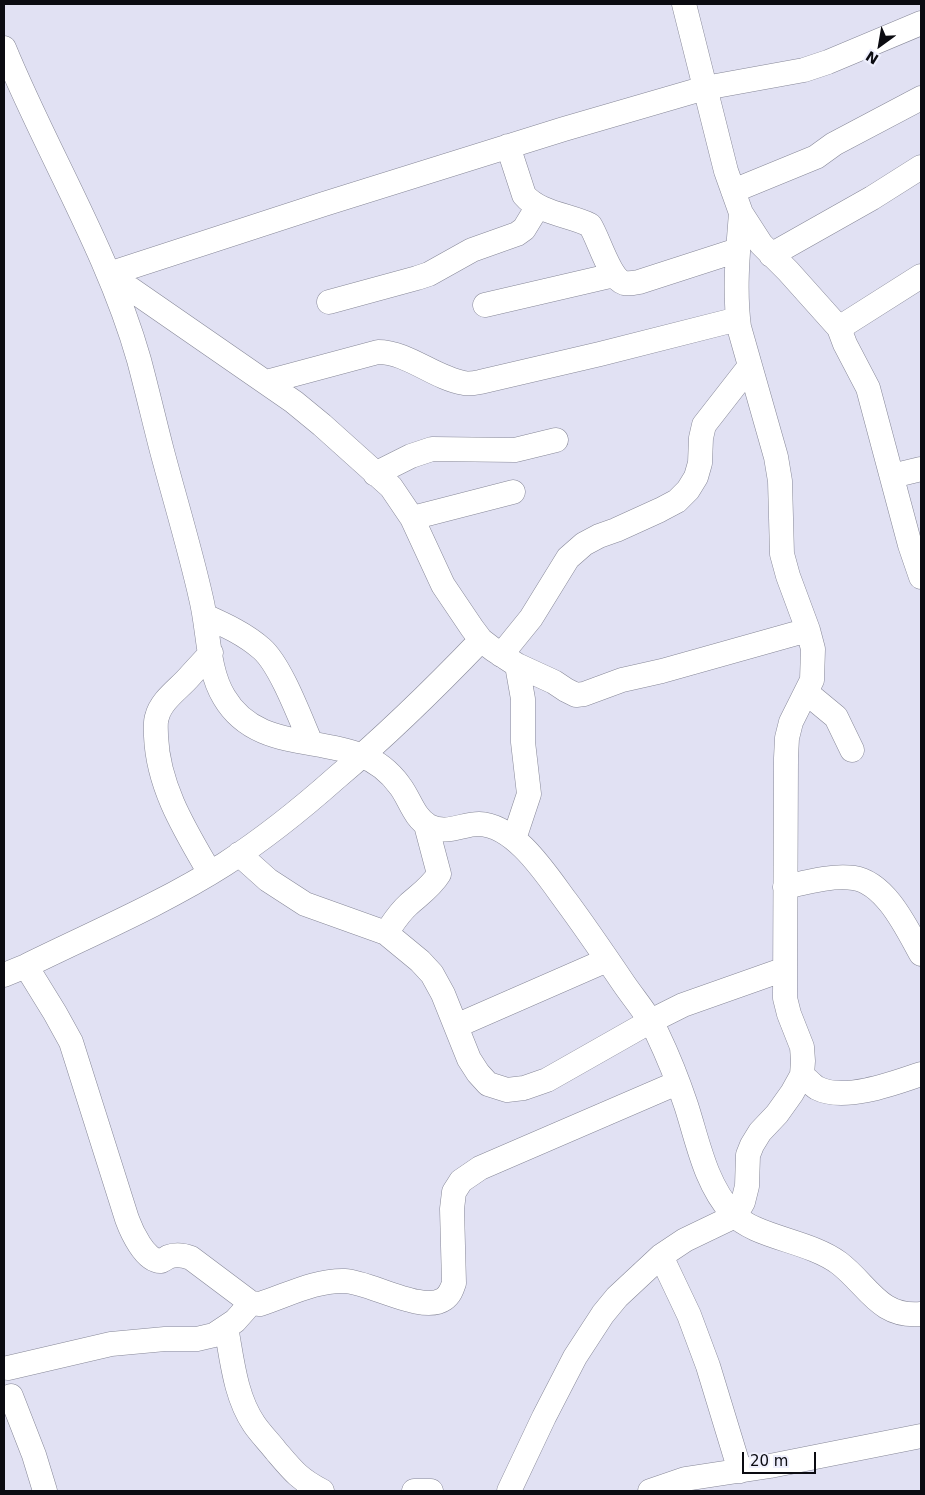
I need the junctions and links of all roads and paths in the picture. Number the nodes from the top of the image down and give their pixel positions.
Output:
1 (684, 4) edge
2 (921, 23) edge
3 (4, 48) edge
4 (705, 88) junction
5 (921, 98) edge
6 (508, 146) junction
7 (921, 167) edge
8 (737, 202) junction
9 (538, 206) junction
10 (738, 250) junction
11 (771, 255) junction
12 (109, 274) junction
13 (614, 275) junction
14 (921, 276) edge
15 (329, 302) dead end
16 (485, 305) dead end
17 (738, 320) junction
18 (840, 328) junction
19 (750, 366) junction
20 (266, 382) junction
21 (556, 440) dead end
22 (921, 470) edge
23 (375, 474) junction
24 (892, 476) junction
25 (513, 492) dead end
26 (412, 518) junction
27 (921, 576) edge
28 (206, 616) junction
29 (808, 630) junction
30 (481, 640) junction
31 (211, 653) junction
32 (509, 660) junction
33 (807, 693) junction
34 (311, 744) junction
35 (852, 750) dead end
36 (363, 756) junction
37 (426, 825) junction
38 (514, 839) junction
39 (239, 854) junction
40 (210, 873) junction
41 (785, 887) junction
42 (386, 933) junction
43 (921, 954) edge
44 (607, 960) junction
45 (26, 966) junction
46 (785, 969) junction
47 (4, 975) edge
48 (651, 1021) junction
49 (456, 1026) junction
50 (921, 1074) edge
51 (802, 1075) junction
52 (678, 1083) junction
53 (735, 1216) junction
54 (661, 1256) junction
55 (251, 1303) junction
56 (921, 1314) edge
57 (226, 1327) junction
58 (6, 1362) edge
59 (7, 1401) edge
60 (921, 1436) edge
61 (740, 1472) junction
62 (45, 1491) edge
63 (322, 1491) edge
64 (414, 1491) edge
65 (431, 1491) edge
66 (509, 1491) edge
67 (650, 1491) edge

1 - 4 street
2 - 4 street
3 - 12 street
4 - 6 street
4 - 8 street
5 - 8 street
6 - 9 street
6 - 12 street
7 - 11 street
8 - 10 street
8 - 11 street
9 - 13 street
9 - 15 street
10 - 13 street
10 - 17 street
11 - 18 street
12 - 20 street
12 - 28 street
13 - 16 street
14 - 18 street
17 - 19 street
17 - 20 street
18 - 24 street
19 - 29 street
19 - 32 street
20 - 23 street
21 - 23 street
22 - 24 street
23 - 26 street
24 - 27 street
25 - 26 street
26 - 30 street
28 - 31 street
28 - 34 street
29 - 32 street
29 - 33 street
30 - 32 street
30 - 36 street
31 - 34 street
31 - 40 street
32 - 38 street
33 - 35 street
33 - 41 street
34 - 36 street
36 - 37 street
36 - 39 street
37 - 38 street
37 - 42 street
38 - 44 street
39 - 40 street
39 - 42 street
40 - 45 street
41 - 43 street
41 - 46 street
42 - 49 street
44 - 48 street
44 - 49 street
45 - 47 street
45 - 55 street
46 - 48 street
46 - 51 street
48 - 49 street
48 - 52 street
50 - 51 street
51 - 53 street
52 - 53 street
52 - 55 street
53 - 54 street
53 - 56 street
54 - 61 street
54 - 66 street
55 - 57 street
57 - 58 street
57 - 63 street
58 - 59 street
59 - 62 street
60 - 61 street
61 - 67 street
64 - 65 street

